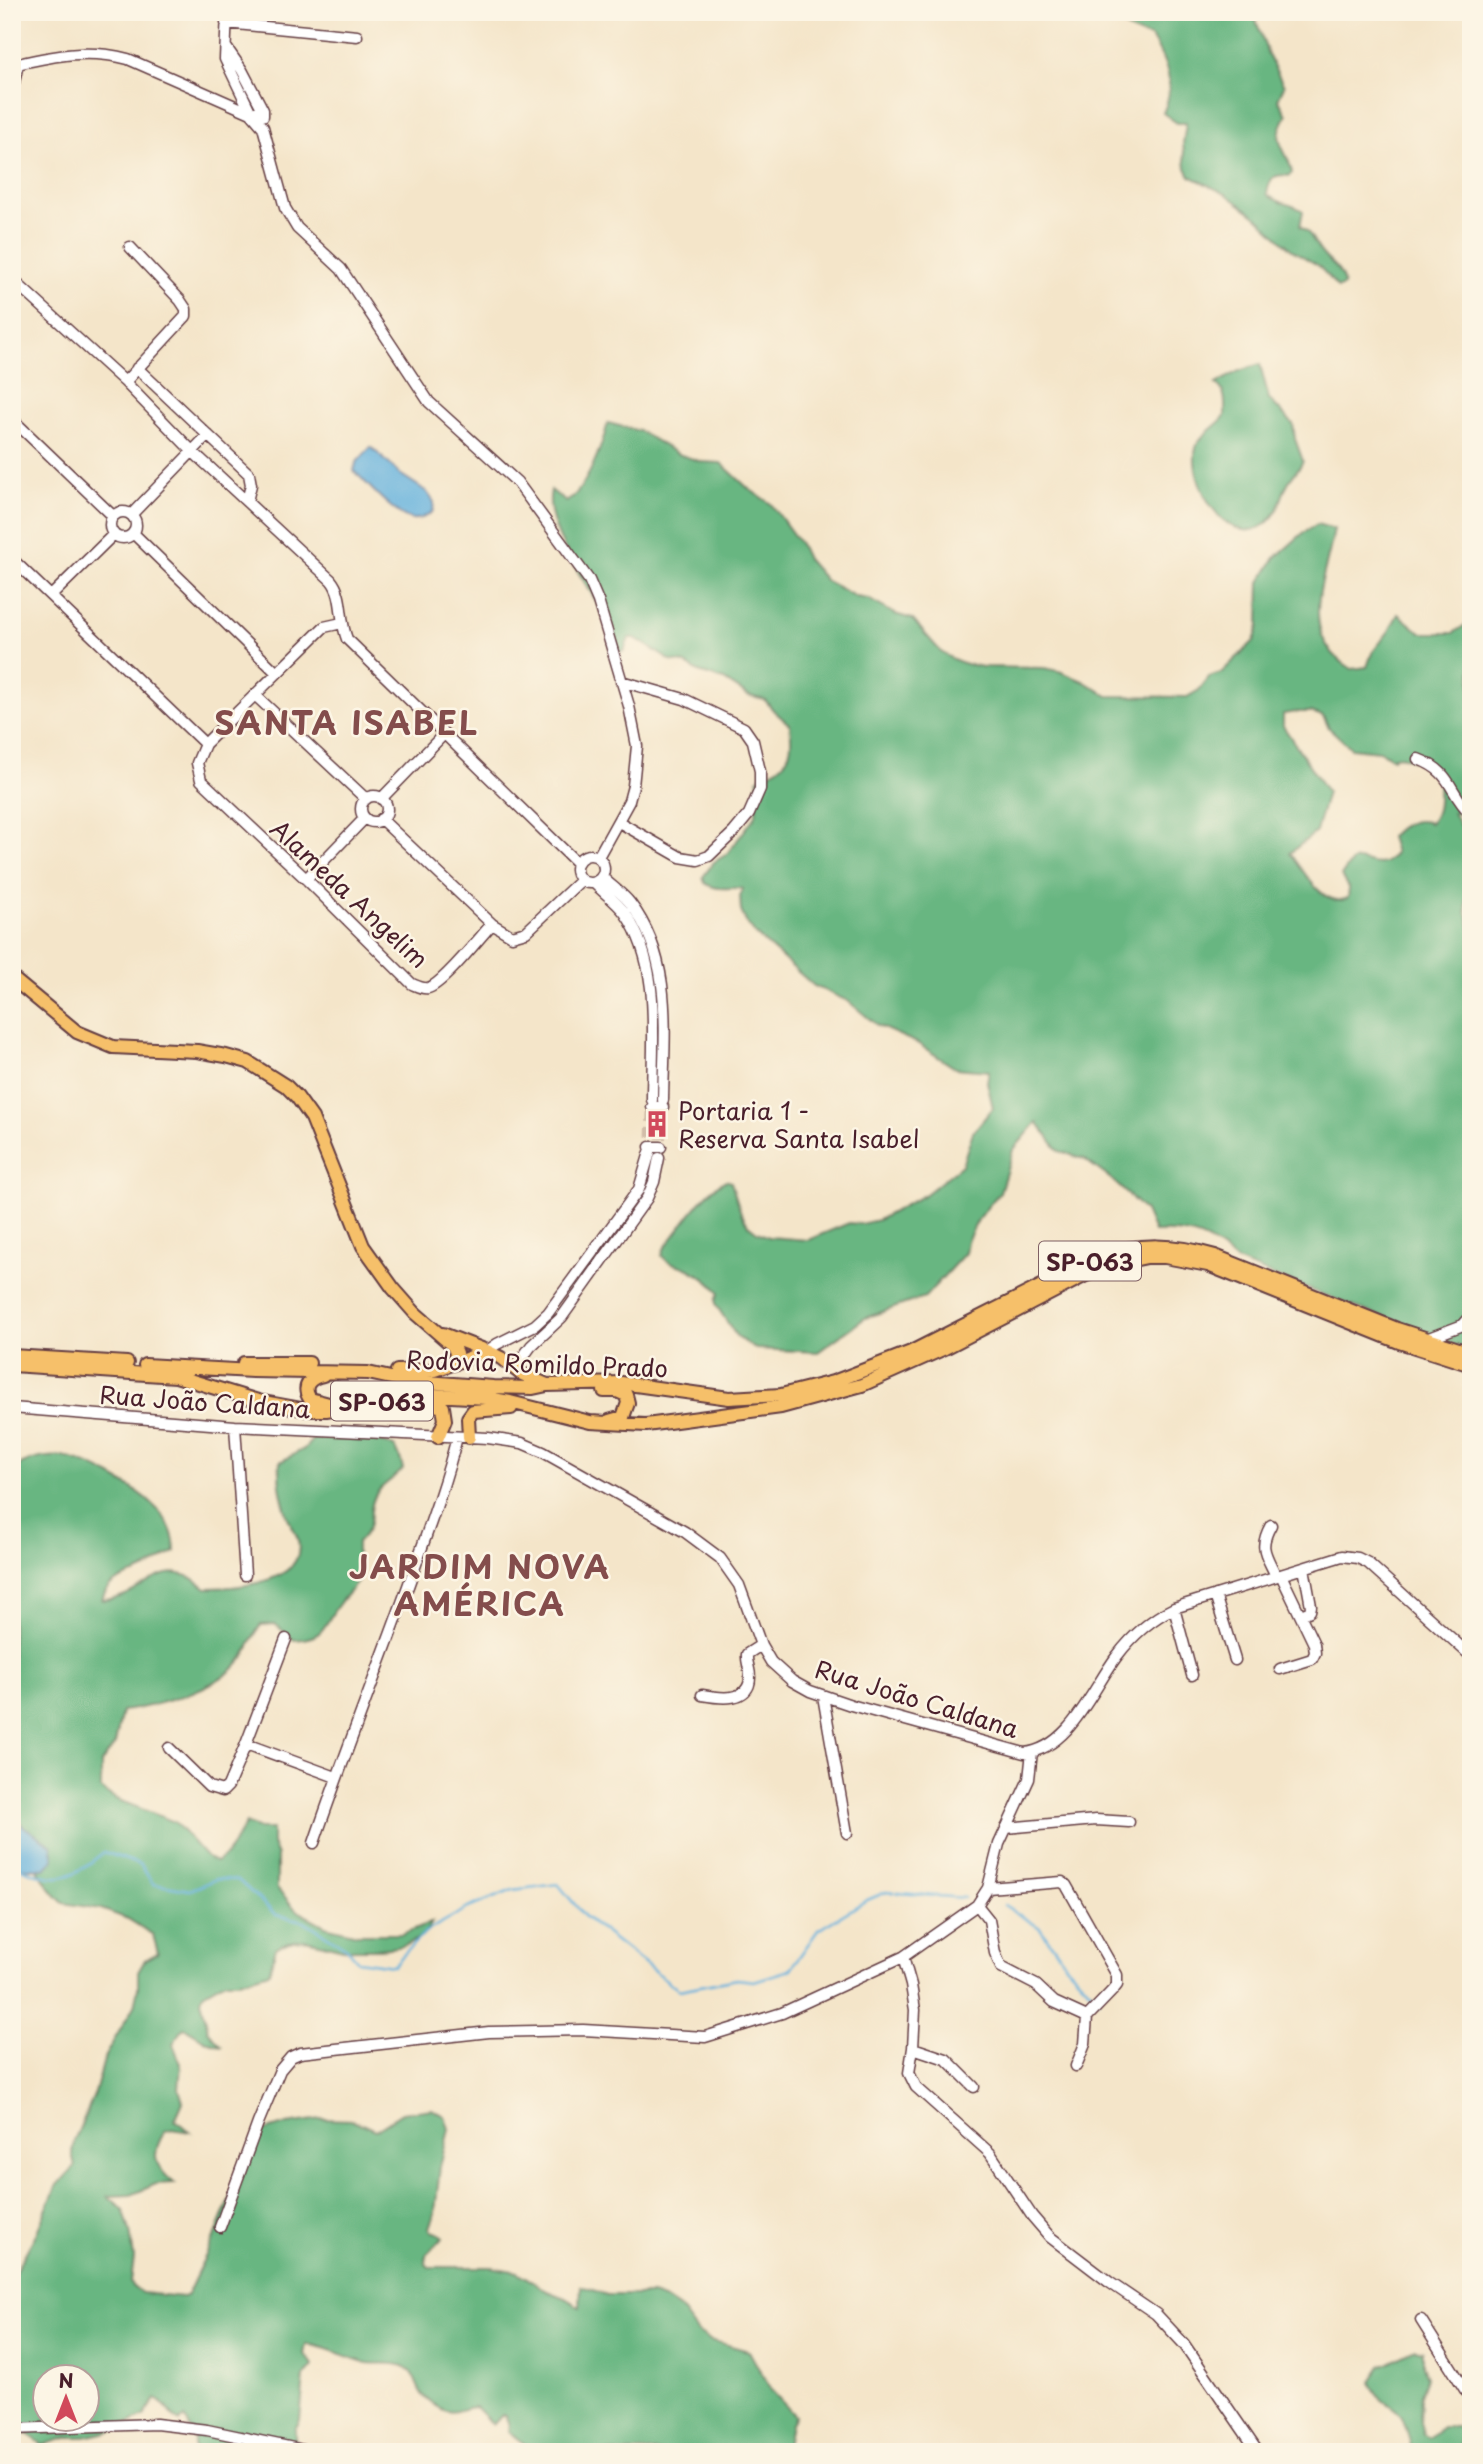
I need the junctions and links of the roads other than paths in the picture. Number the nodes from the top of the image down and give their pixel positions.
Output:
1 (226, 18) edge
2 (357, 36) dead end
3 (226, 47) junction
4 (15, 62) edge
5 (12, 92) edge
6 (262, 110) junction
7 (251, 113) junction
8 (262, 127) junction
9 (130, 247) dead end
10 (12, 279) edge
11 (137, 368) junction
12 (125, 382) junction
13 (12, 419) edge
14 (208, 435) junction
15 (192, 451) junction
16 (247, 500) junction
17 (131, 515) junction
18 (113, 516) junction
19 (132, 533) junction
20 (114, 534) junction
21 (12, 559) edge
22 (51, 596) junction
23 (342, 623) junction
24 (277, 673) junction
25 (621, 681) junction
26 (256, 696) junction
27 (444, 734) junction
28 (205, 744) junction
29 (1418, 759) dead end
30 (366, 799) junction
31 (381, 799) junction
32 (1471, 814) edge
33 (365, 818) junction
34 (381, 819) junction
35 (619, 822) junction
36 (598, 857) junction
37 (577, 863) junction
38 (306, 879) junction
39 (580, 880) junction
40 (598, 880) junction
41 (492, 924) junction
42 (12, 978) edge
43 (657, 1104) tunnel mouth
44 (1471, 1316) edge
45 (436, 1332) junction
46 (1426, 1339) junction
47 (12, 1350) edge
48 (488, 1351) junction
49 (1471, 1353) edge
50 (12, 1356) edge
51 (454, 1364) junction
52 (12, 1365) edge
53 (1471, 1367) edge
54 (373, 1371) junction
55 (520, 1373) junction
56 (547, 1385) junction
57 (399, 1398) junction
58 (12, 1408) edge
59 (581, 1420) junction
60 (235, 1426) junction
61 (438, 1437) junction
62 (463, 1437) junction
63 (1271, 1525) dead end
64 (1304, 1568) junction
65 (245, 1575) dead end
66 (1279, 1575) junction
67 (1214, 1595) junction
68 (1174, 1608) junction
69 (1301, 1615) junction
70 (286, 1639) dead end
71 (761, 1644) junction
72 (1471, 1656) edge
73 (1235, 1660) dead end
74 (1280, 1669) dead end
75 (1192, 1675) dead end
76 (702, 1695) dead end
77 (823, 1696) junction
78 (246, 1744) junction
79 (169, 1748) dead end
80 (1032, 1752) junction
81 (336, 1777) junction
82 (1129, 1822) dead end
83 (1006, 1828) junction
84 (847, 1833) dead end
85 (314, 1843) dead end
86 (988, 1888) junction
87 (977, 1905) junction
88 (902, 1957) junction
89 (1087, 2017) junction
90 (914, 2048) junction
91 (1076, 2066) dead end
92 (974, 2087) dead end
93 (220, 2227) dead end
94 (1420, 2320) dead end
95 (1471, 2399) edge
96 (12, 2429) edge
97 (313, 2452) edge
98 (1258, 2452) edge

1 - 2 street
1 - 3 street
3 - 6 street
3 - 7 street
4 - 5 street
4 - 7 street
6 - 7 street
6 - 8 street
7 - 8 street
8 - 25 street
9 - 11 street
10 - 12 street
11 - 12 street
11 - 14 street
12 - 15 street
13 - 18 street
14 - 15 street
14 - 16 street
15 - 16 street
15 - 17 street
16 - 23 street
17 - 18 street
17 - 19 street
18 - 20 street
19 - 20 street
19 - 24 street
20 - 22 street
21 - 22 street
22 - 28 street
23 - 24 street
23 - 27 street
24 - 26 street
25 - 35 street
25 - 35 street
26 - 28 street
26 - 30 street
27 - 31 street
27 - 37 street
28 - 38 street, Alameda Angelim
29 - 32 street
30 - 31 street
30 - 33 street
31 - 34 street
33 - 34 street
33 - 38 street
34 - 41 street
35 - 36 street
36 - 37 street
36 - 40 street
37 - 39 street
38 - 41 street, Alameda Angelim
39 - 40 street
39 - 41 street
40 - 43 street
42 - 45 main road
44 - 46 street
45 - 48 main road
45 - 51 main road
46 - 49 main road, Rodovia Romildo Prado / SP-063
46 - 56 main road, Rodovia Romildo Prado / SP-063
47 - 54 main road
48 - 51 main road
48 - 55 main road
48 - 55 street
50 - 54 main road, Rodovia Romildo Prado / SP-063
51 - 54 main road
52 - 57 main road, Rodovia Romildo Prado / SP-063
53 - 59 main road, Rodovia Romildo Prado / SP-063
54 - 56 main road, Rodovia Romildo Prado / SP-063
54 - 57 main road
55 - 56 main road
56 - 59 main road
57 - 59 main road, Rodovia Romildo Prado / SP-063
57 - 61 main road
58 - 60 street, Rua João Caldana
59 - 62 main road
60 - 61 street, Rua João Caldana
60 - 65 street
61 - 62 street, Rua João Caldana
62 - 71 street, Rua João Caldana
62 - 81 street
63 - 66 street
64 - 66 street, Rua João Caldana
64 - 69 street
64 - 72 street, Rua João Caldana
66 - 67 street, Rua João Caldana
66 - 69 street
67 - 68 street, Rua João Caldana
67 - 73 street
68 - 75 street
68 - 80 street, Rua João Caldana
69 - 74 street
70 - 78 street
71 - 76 street
71 - 77 street, Rua João Caldana
77 - 80 street, Rua João Caldana
77 - 84 street
78 - 79 street
78 - 81 street
80 - 83 street
81 - 85 street
82 - 83 street
83 - 86 street
86 - 87 street
86 - 89 street
87 - 88 street
87 - 89 street
88 - 90 street
88 - 93 street
89 - 91 street
90 - 92 street
90 - 98 street
94 - 95 street
96 - 97 street

